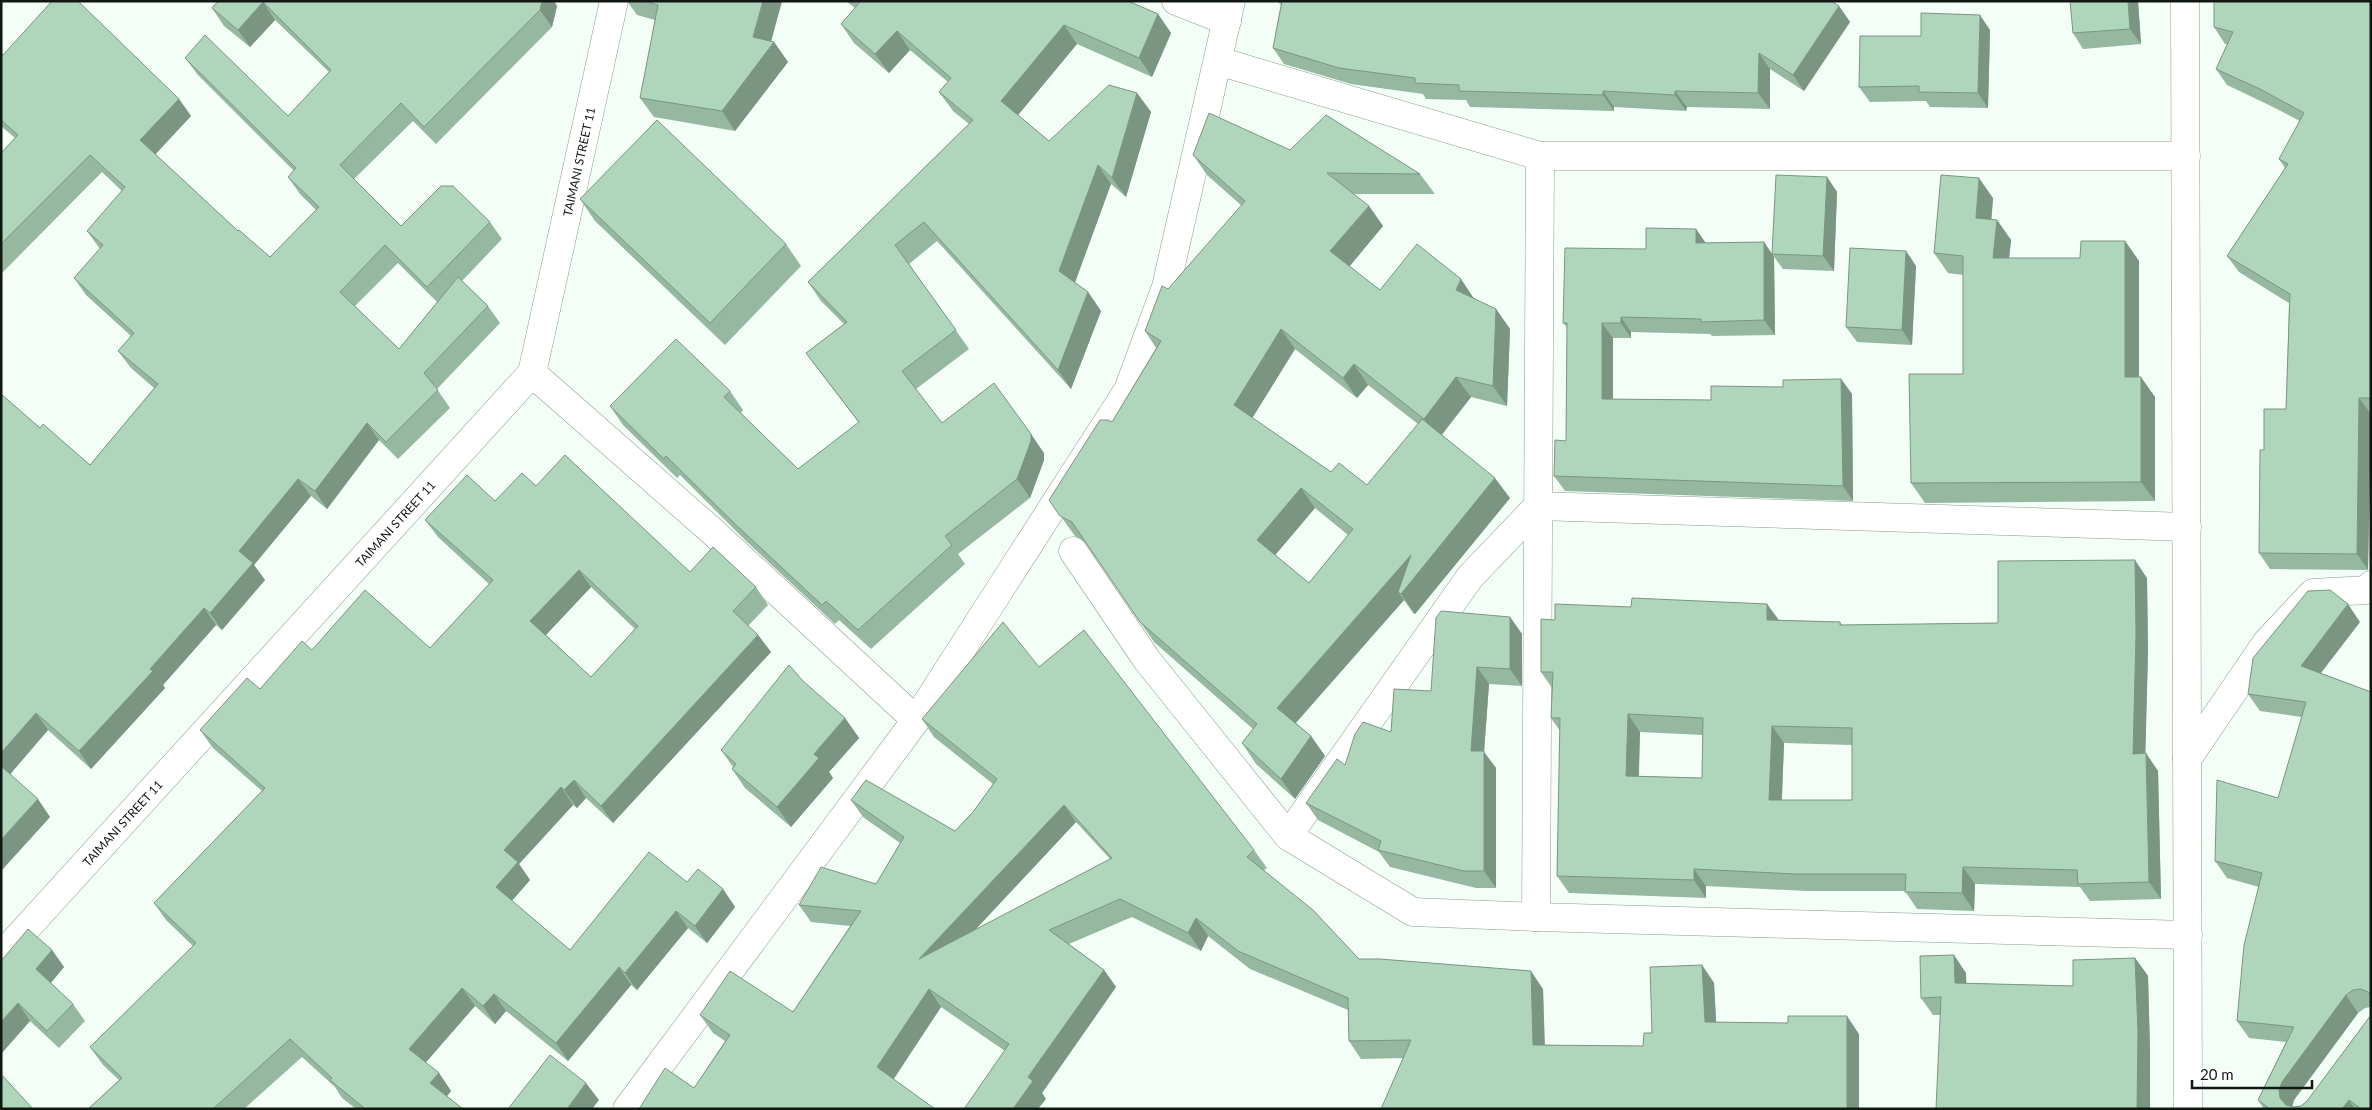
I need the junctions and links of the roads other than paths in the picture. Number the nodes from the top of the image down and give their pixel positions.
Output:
1 (614, 1) edge
2 (1176, 1) edge
3 (2185, 1) edge
4 (1229, 11) edge
5 (1218, 61) junction
6 (1540, 156) junction
7 (2186, 156) junction
8 (532, 373) junction
9 (1538, 506) junction
10 (2187, 527) junction
11 (1073, 551) edge
12 (2371, 585) edge
13 (916, 720) junction
14 (2187, 759) junction
15 (1288, 836) junction
16 (1536, 917) junction
17 (2188, 935) junction
18 (1, 956) edge
19 (627, 1109) edge
20 (2188, 1109) edge

1 - 8 street, TAIMANI STREET 11
2 - 4 street
3 - 7 street
4 - 5 street
5 - 6 street
5 - 13 street
6 - 7 street
6 - 9 street
7 - 10 street
8 - 13 street
8 - 18 street, TAIMANI STREET 11
9 - 10 street
9 - 15 street
9 - 16 street
10 - 14 street
11 - 15 street
12 - 14 street
13 - 19 street
14 - 17 street
15 - 16 street
16 - 17 street
17 - 20 street

